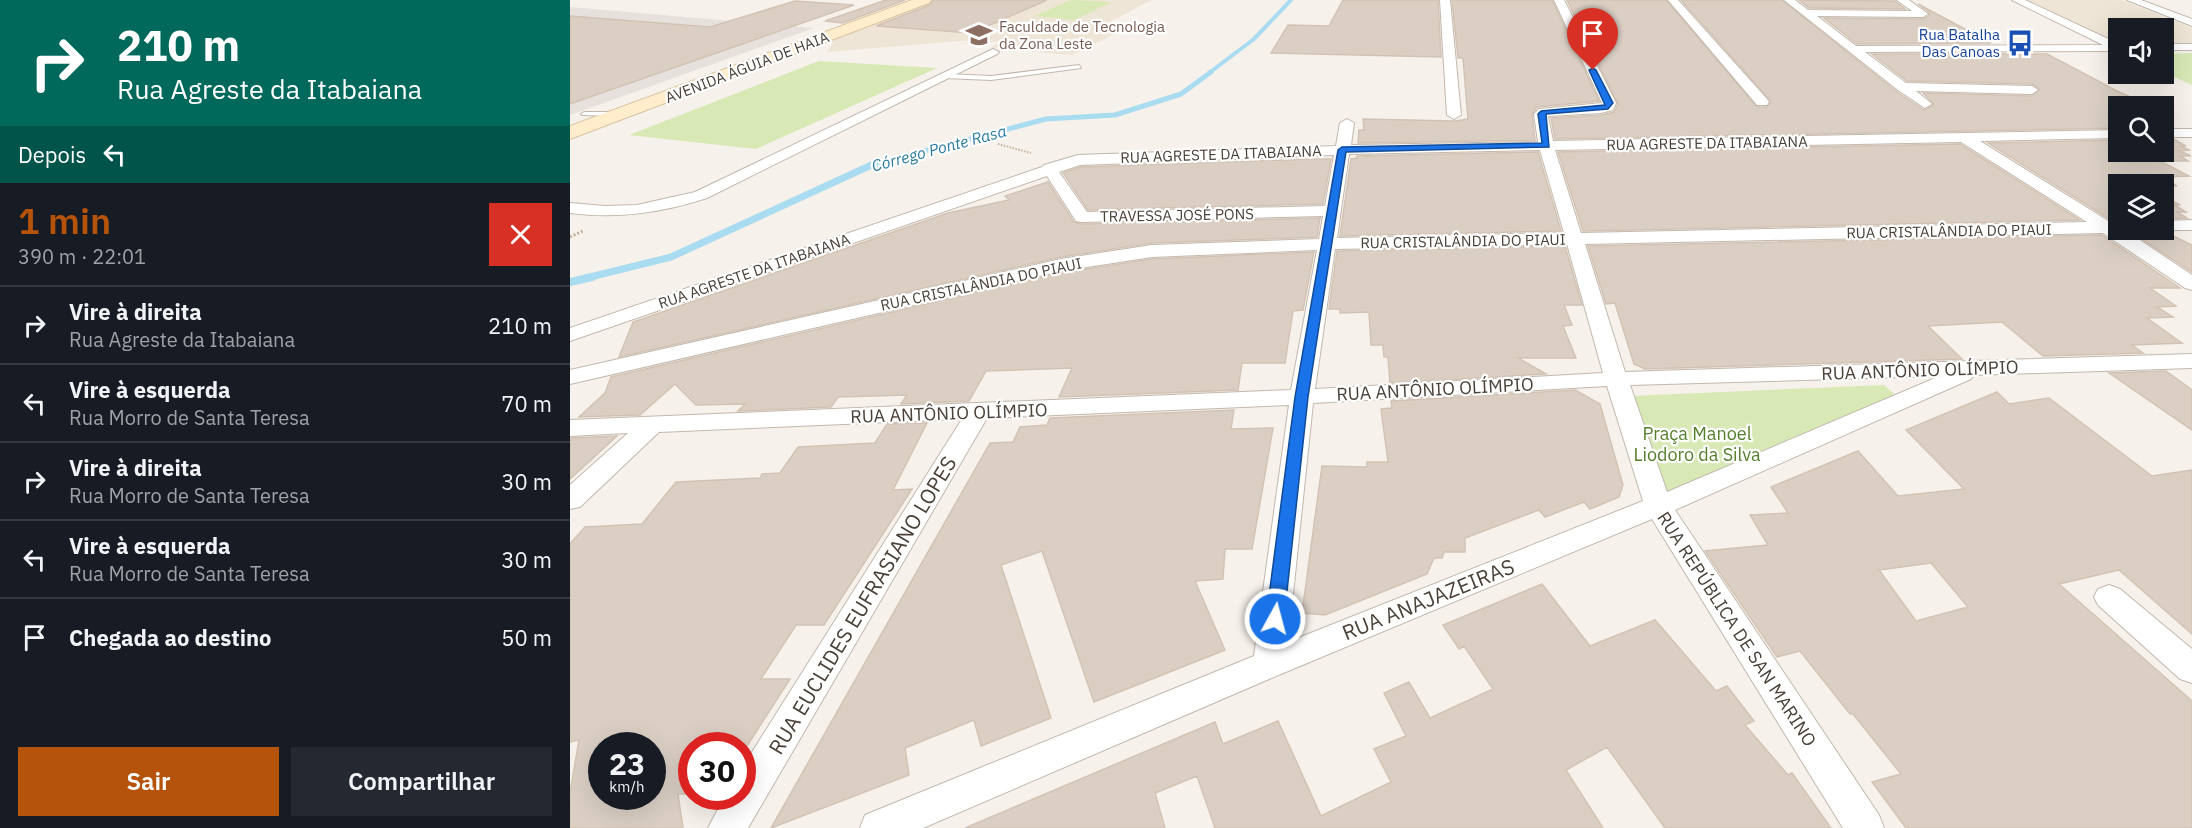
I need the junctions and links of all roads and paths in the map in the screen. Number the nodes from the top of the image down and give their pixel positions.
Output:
1 (903, 0) edge
2 (924, 0) edge
3 (1445, 0) edge
4 (1558, 0) edge
5 (1672, 0) edge
6 (1789, 0) edge
7 (1902, 0) edge
8 (2017, 0) edge
9 (2132, 0) edge
10 (1806, 13) junction
11 (2192, 23) edge
12 (2108, 43) edge
13 (2192, 47) edge
14 (2108, 48) edge
15 (2174, 48) edge
16 (1851, 49) junction
17 (993, 52) dead end
18 (1079, 67) dead end
19 (945, 76) junction
20 (1902, 87) junction
21 (2032, 90) dead end
22 (1762, 102) dead end
23 (1925, 104) dead end
24 (619, 114) junction
25 (1454, 115) dead end
26 (577, 117) edge
27 (1347, 123) dead end
28 (570, 133) edge
29 (2174, 133) edge
30 (2192, 133) edge
31 (2108, 134) edge
32 (1965, 138) junction
33 (1546, 146) junction
34 (1342, 150) junction
35 (1049, 168) junction
36 (570, 208) edge
37 (1332, 211) junction
38 (2108, 224) edge
39 (2192, 225) edge
40 (2174, 226) edge
41 (2108, 227) edge
42 (1574, 239) junction
43 (2131, 240) edge
44 (1325, 244) junction
45 (2192, 284) edge
46 (570, 335) edge
47 (2192, 361) edge
48 (1976, 368) junction
49 (570, 377) edge
50 (1616, 379) junction
51 (1302, 397) junction
52 (978, 412) junction
53 (653, 424) junction
54 (570, 428) edge
55 (570, 500) edge
56 (1658, 506) junction
57 (2109, 597) dead end
58 (1269, 664) junction
59 (2192, 669) edge
60 (727, 828) edge
61 (879, 828) edge
62 (1865, 828) edge

1 - 26 main road, AVENIDA ÁGUIA DE HAIA
2 - 24 main road, AVENIDA ÁGUIA DE HAIA
3 - 25 street
4 - 33 street, RUA REPÚBLICA DE SAN MARINO
5 - 22 street
6 - 10 street
7 - 10 street
8 - 12 street
9 - 11 street
10 - 16 street
13 - 15 street
14 - 16 street
16 - 20 street
17 - 19 street
18 - 19 lane
19 - 36 street
20 - 21 street
20 - 23 street
24 - 26 lane
24 - 28 main road, AVENIDA ÁGUIA DE HAIA
27 - 34 street
29 - 30 street
31 - 32 street, RUA AGRESTE DA ITABAIANA
32 - 33 street, RUA AGRESTE DA ITABAIANA
32 - 38 street
33 - 34 street, RUA AGRESTE DA ITABAIANA
33 - 42 street, RUA REPÚBLICA DE SAN MARINO
34 - 35 street, RUA AGRESTE DA ITABAIANA
34 - 37 street
35 - 37 street, TRAVESSA JOSÉ PONS
35 - 46 street, RUA AGRESTE DA ITABAIANA
37 - 44 street
39 - 40 street
41 - 42 street, RUA CRISTALÂNDIA DO PIAUI
42 - 44 street, RUA CRISTALÂNDIA DO PIAUI
42 - 50 street, RUA REPÚBLICA DE SAN MARINO
43 - 45 street
44 - 49 street, RUA CRISTALÂNDIA DO PIAUI
44 - 51 street
47 - 48 street, RUA ANTÔNIO OLÍMPIO
48 - 50 street, RUA ANTÔNIO OLÍMPIO
48 - 56 street, RUA ANAJAZEIRAS
50 - 51 street, RUA ANTÔNIO OLÍMPIO
50 - 56 street, RUA REPÚBLICA DE SAN MARINO
51 - 52 street, RUA ANTÔNIO OLÍMPIO
51 - 58 street
52 - 53 street, RUA ANTÔNIO OLÍMPIO
52 - 60 street, RUA EUCLIDES EUFRASIANO LOPES
53 - 54 street, RUA ANTÔNIO OLÍMPIO
53 - 55 street
56 - 58 street, RUA ANAJAZEIRAS
56 - 62 street, RUA REPÚBLICA DE SAN MARINO
57 - 59 street
58 - 61 street, RUA ANAJAZEIRAS

